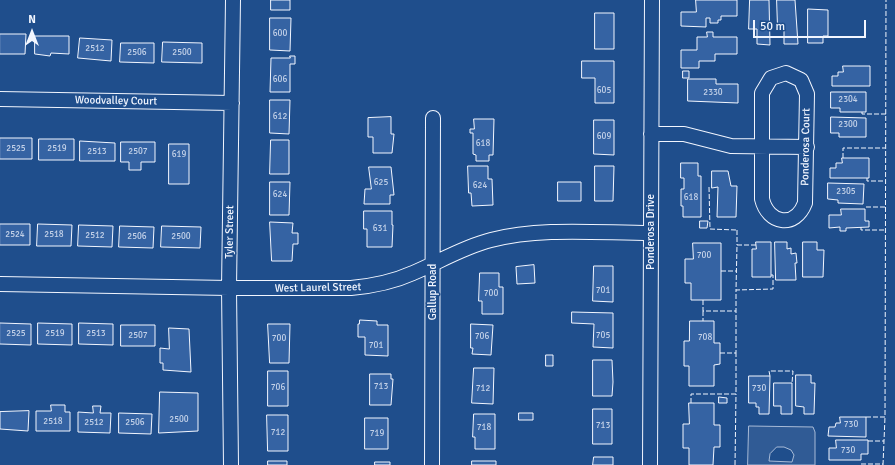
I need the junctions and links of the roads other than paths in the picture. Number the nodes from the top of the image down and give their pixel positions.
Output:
1 (233, 0) edge
2 (652, 0) edge
3 (0, 99) edge
4 (232, 103) junction
5 (433, 118) dead end
6 (651, 134) junction
7 (762, 146) junction
8 (806, 147) junction
9 (651, 233) junction
10 (433, 263) junction
11 (0, 284) edge
12 (229, 288) junction
13 (231, 465) edge
14 (432, 465) edge
15 (650, 465) edge

1 - 4 street, Tyler Street
2 - 6 street, Ponderosa Drive
3 - 4 street, Woodvalley Court
4 - 12 street, Tyler Street
5 - 10 street, Gallup Road
6 - 7 street
6 - 9 street, Ponderosa Drive
7 - 8 street
7 - 8 street, Ponderosa Court
7 - 8 street, Ponderosa Court
9 - 10 street, West Laurel Street
9 - 15 street, Ponderosa Drive
10 - 12 street, West Laurel Street
10 - 14 street, Gallup Road
11 - 12 street, West Laurel Street
12 - 13 street, Tyler Street

